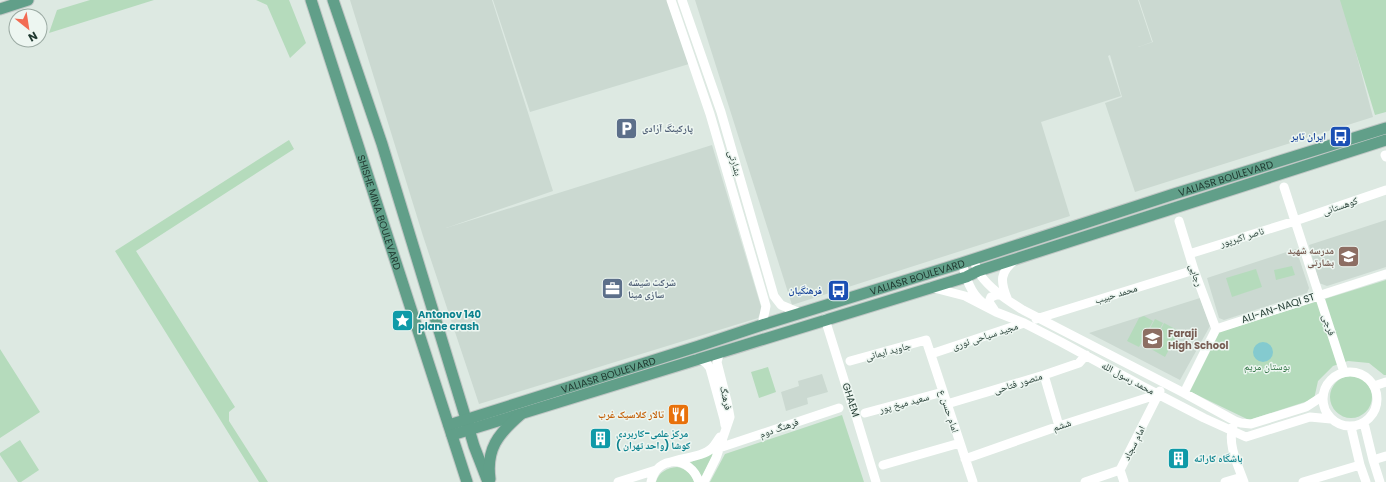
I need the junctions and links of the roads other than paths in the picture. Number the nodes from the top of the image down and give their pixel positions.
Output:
1 (28, 0) edge
2 (311, 0) edge
3 (333, 0) edge
4 (671, 0) edge
5 (682, 0) edge
6 (0, 9) edge
7 (690, 23) junction
8 (679, 26) junction
9 (1386, 128) edge
10 (1386, 140) edge
11 (1284, 186) dead end
12 (1386, 190) edge
13 (1179, 221) dead end
14 (1295, 221) junction
15 (1189, 254) junction
16 (973, 259) junction
17 (1017, 259) junction
18 (962, 263) junction
19 (1194, 270) junction
20 (978, 271) junction
21 (1386, 274) edge
22 (966, 276) junction
23 (929, 287) junction
24 (1319, 295) junction
25 (1005, 298) junction
26 (996, 312) junction
27 (800, 313) junction
28 (1039, 318) junction
29 (825, 319) junction
30 (1024, 323) junction
31 (762, 325) junction
32 (1216, 329) junction
33 (718, 340) junction
34 (926, 340) joint
35 (693, 348) junction
36 (731, 348) junction
37 (720, 352) junction
38 (931, 354) junction
39 (1086, 355) junction
40 (696, 359) junction
41 (850, 362) dead end
42 (714, 367) junction
43 (1344, 372) junction
44 (1044, 375) junction
45 (1386, 382) edge
46 (1164, 383) junction
47 (1374, 386) junction
48 (943, 392) junction
49 (1184, 393) junction
50 (1159, 394) junction
51 (1382, 394) edge
52 (1323, 396) junction
53 (947, 404) junction
54 (839, 408) dead end
55 (865, 413) dead end
56 (522, 414) junction
57 (1331, 419) junction
58 (1235, 421) junction
59 (1364, 423) junction
60 (467, 425) junction
61 (1059, 426) junction
62 (1351, 427) junction
63 (450, 430) junction
64 (726, 430) junction
65 (1232, 431) junction
66 (960, 443) junction
67 (719, 448) junction
68 (1386, 456) edge
69 (965, 459) junction
70 (1373, 460) junction
71 (668, 463) junction
72 (883, 465) dead end
73 (1360, 465) junction
74 (656, 470) junction
75 (1120, 470) junction
76 (1243, 480) edge
77 (467, 482) edge
78 (490, 482) edge
79 (618, 482) edge
80 (651, 482) edge
81 (699, 482) edge
82 (704, 482) edge
83 (876, 482) edge
84 (973, 482) edge
85 (1085, 482) edge
86 (1124, 482) edge
87 (1225, 482) edge
88 (1303, 482) edge
89 (1366, 482) edge
90 (1380, 482) edge

1 - 6 main road
2 - 63 main road, SHISHE MINA BOULEVARD
3 - 60 main road, SHISHE MINA BOULEVARD
4 - 8 street, بشارتی
5 - 7 street, بشارتی
7 - 8 street
7 - 27 street, بشارتی
8 - 31 street, بشارتی
9 - 16 main road, VALIASR BOULEVARD
10 - 17 main road, VALIASR BOULEVARD
11 - 14 street, فرجی
12 - 14 street, کوهستانی
13 - 15 street, رجایی
14 - 15 street, ناصر اکبرپور
14 - 24 street, فرجی
15 - 19 street, رجایی
16 - 18 main road, VALIASR BOULEVARD
16 - 20 street
17 - 20 main road, VALIASR BOULEVARD
17 - 25 street
18 - 22 street
18 - 27 main road, VALIASR BOULEVARD
19 - 28 street, محمد حبیب
19 - 32 street, رجایی
20 - 22 main road, VALIASR BOULEVARD
20 - 25 street
21 - 24 street, ALI-AN-NAQI ST
22 - 23 main road, VALIASR BOULEVARD
22 - 26 street
23 - 26 street, محمد رسول الله
23 - 29 main road, VALIASR BOULEVARD
24 - 32 street, ALI-AN-NAQI ST
24 - 43 street, فرجی
25 - 26 street
25 - 28 street
26 - 30 street, محمد رسول الله
27 - 31 main road, VALIASR BOULEVARD
28 - 30 street, مجید سیاحی نوری
28 - 46 street
29 - 36 main road, VALIASR BOULEVARD
29 - 83 street, GHAEM
30 - 38 street, مجید سیاحی نوری
30 - 39 street, محمد رسول الله
31 - 33 main road, VALIASR BOULEVARD
32 - 49 street
33 - 35 main road, VALIASR BOULEVARD
33 - 37 main road
34 - 38 street, امام حسن ع
34 - 41 street, جاوید ایمانی
35 - 40 main road
35 - 60 main road, VALIASR BOULEVARD
36 - 37 main road, VALIASR BOULEVARD
36 - 42 street
37 - 40 main road, VALIASR BOULEVARD
38 - 48 street, امام حسن ع
39 - 44 street, منصور فتاحی
39 - 50 street, محمد رسول الله
40 - 42 street
40 - 56 main road, VALIASR BOULEVARD
42 - 64 street, فرهنگ
43 - 47 street
43 - 52 street
44 - 53 street, منصور فتاحی
44 - 61 street
45 - 47 street
46 - 49 street
46 - 50 street, امام سجاد
47 - 51 street
48 - 53 street, امام حسن ع
48 - 55 street, سعید میخ پور
49 - 58 street
50 - 61 street, ششم
50 - 65 street, محمد رسول الله
50 - 75 street, امام سجاد
51 - 59 street
52 - 57 street
52 - 58 street
53 - 66 street, امام حسن ع
54 - 67 street, فرهنگ دوم
56 - 60 main road, VALIASR BOULEVARD
56 - 78 main road
57 - 62 street
57 - 65 street, محمد رسول الله
58 - 65 street
59 - 62 street
59 - 70 street
60 - 63 main road, VALIASR BOULEVARD
60 - 78 main road, SHISHE MINA BOULEVARD
61 - 69 street, ششم
62 - 73 street
63 - 77 main road, SHISHE MINA BOULEVARD
64 - 67 street, فرهنگ
64 - 71 street
65 - 76 street
66 - 69 street, امام حسن ع
66 - 72 street
67 - 82 street, فرهنگ
68 - 70 street
69 - 84 street, امام حسن ع
70 - 90 street
71 - 74 street
71 - 81 street
73 - 88 street
73 - 89 street
74 - 79 street
74 - 80 street
75 - 85 street, امام سجاد
75 - 86 street
76 - 87 street

